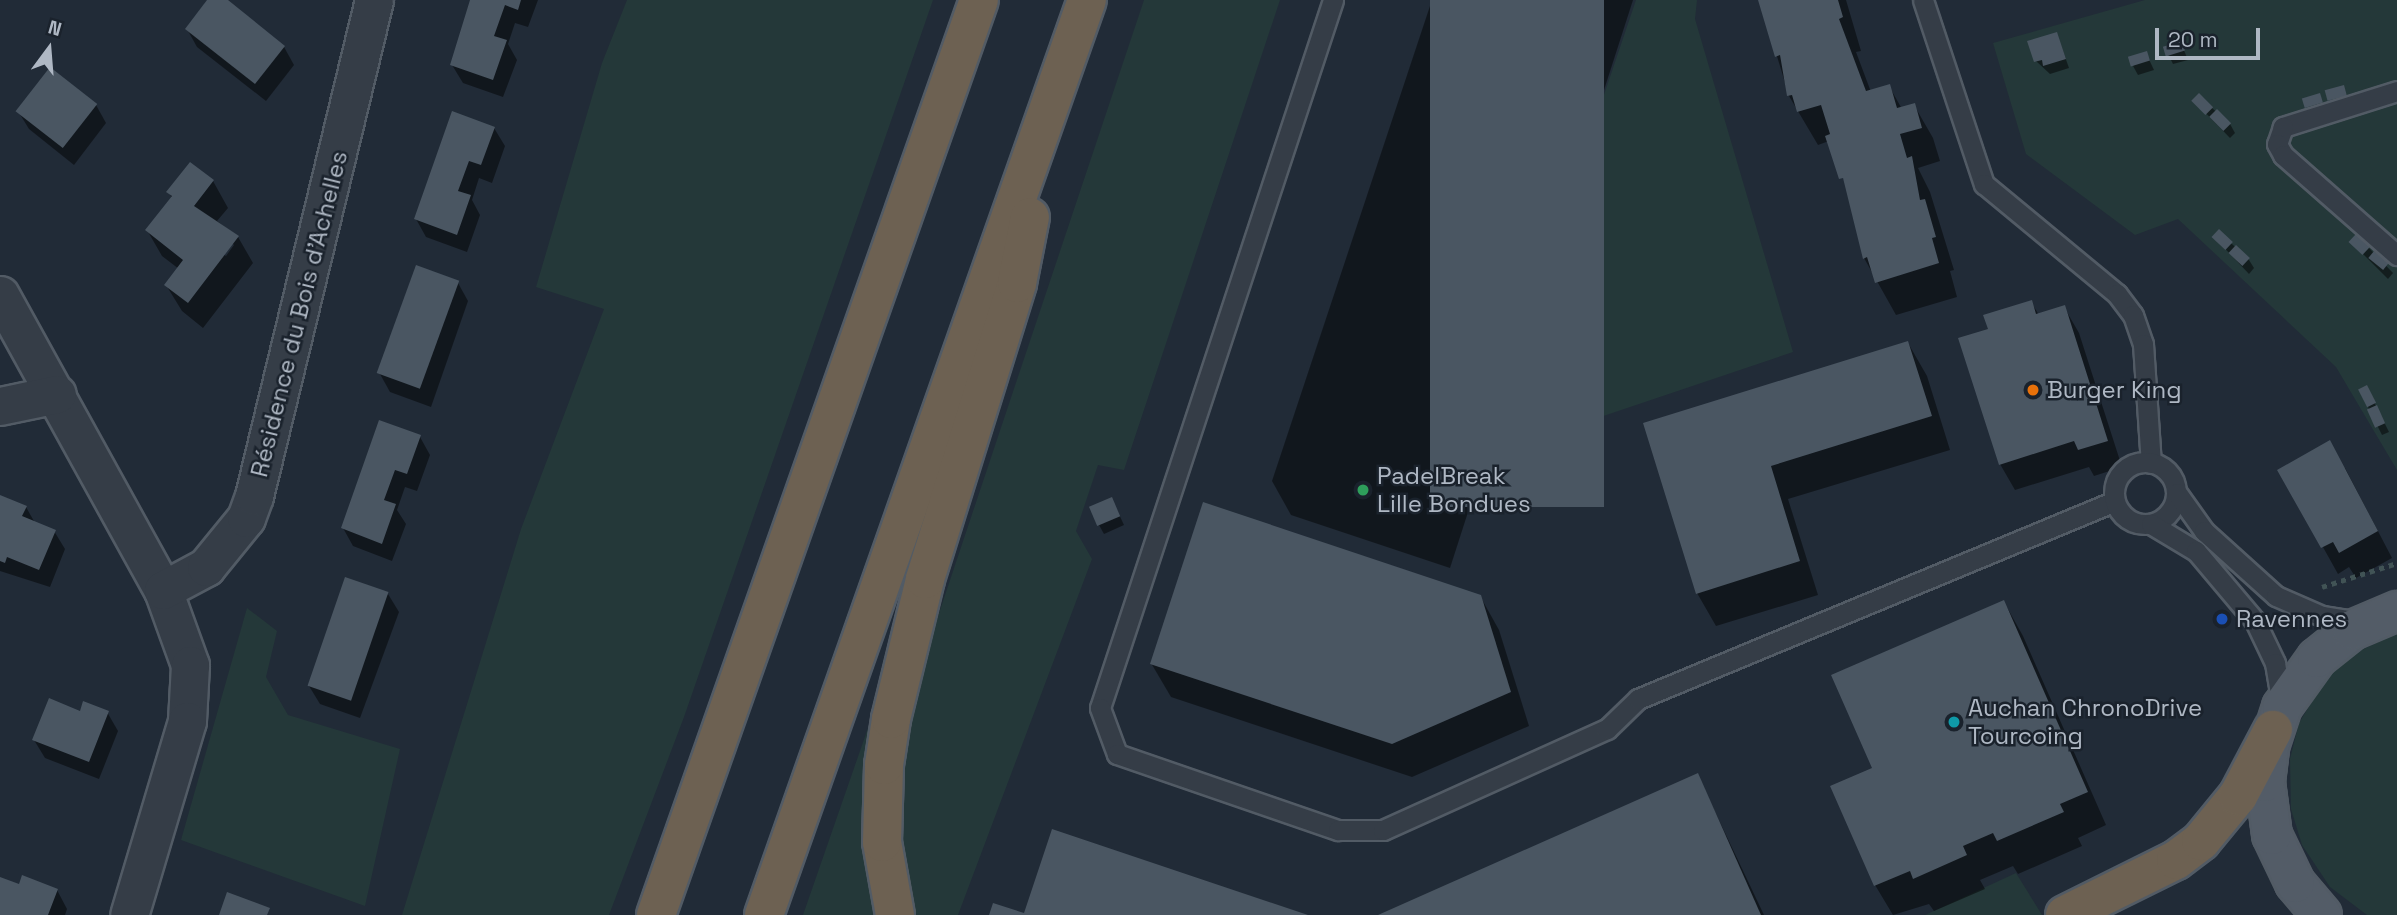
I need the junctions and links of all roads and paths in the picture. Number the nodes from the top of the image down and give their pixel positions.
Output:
1 (374, 0) edge
2 (979, 0) edge
3 (1087, 0) edge
4 (1333, 0) edge
5 (1923, 0) edge
6 (2397, 91) edge
7 (1035, 149) junction
8 (2397, 255) edge
9 (0, 295) edge
10 (57, 394) junction
11 (0, 406) edge
12 (2151, 463) junction
13 (2176, 493) junction
14 (2115, 500) junction
15 (2151, 524) junction
16 (163, 590) junction
17 (2381, 617) edge
18 (2278, 718) junction
19 (130, 915) edge
20 (656, 915) edge
21 (764, 915) edge
22 (895, 915) edge
23 (2065, 915) edge
24 (2322, 915) edge

1 - 16 street, Résidence du Bois d'Achelles
2 - 20 highway
3 - 7 highway
4 - 14 lane
5 - 12 lane
6 - 8 lane
7 - 21 highway
7 - 22 highway
9 - 10 street
10 - 11 street
10 - 16 street
12 - 13 lane
12 - 14 lane
13 - 15 lane
13 - 17 lane
14 - 15 lane
15 - 18 lane
16 - 19 street
17 - 18 main road
18 - 23 highway
18 - 24 main road

